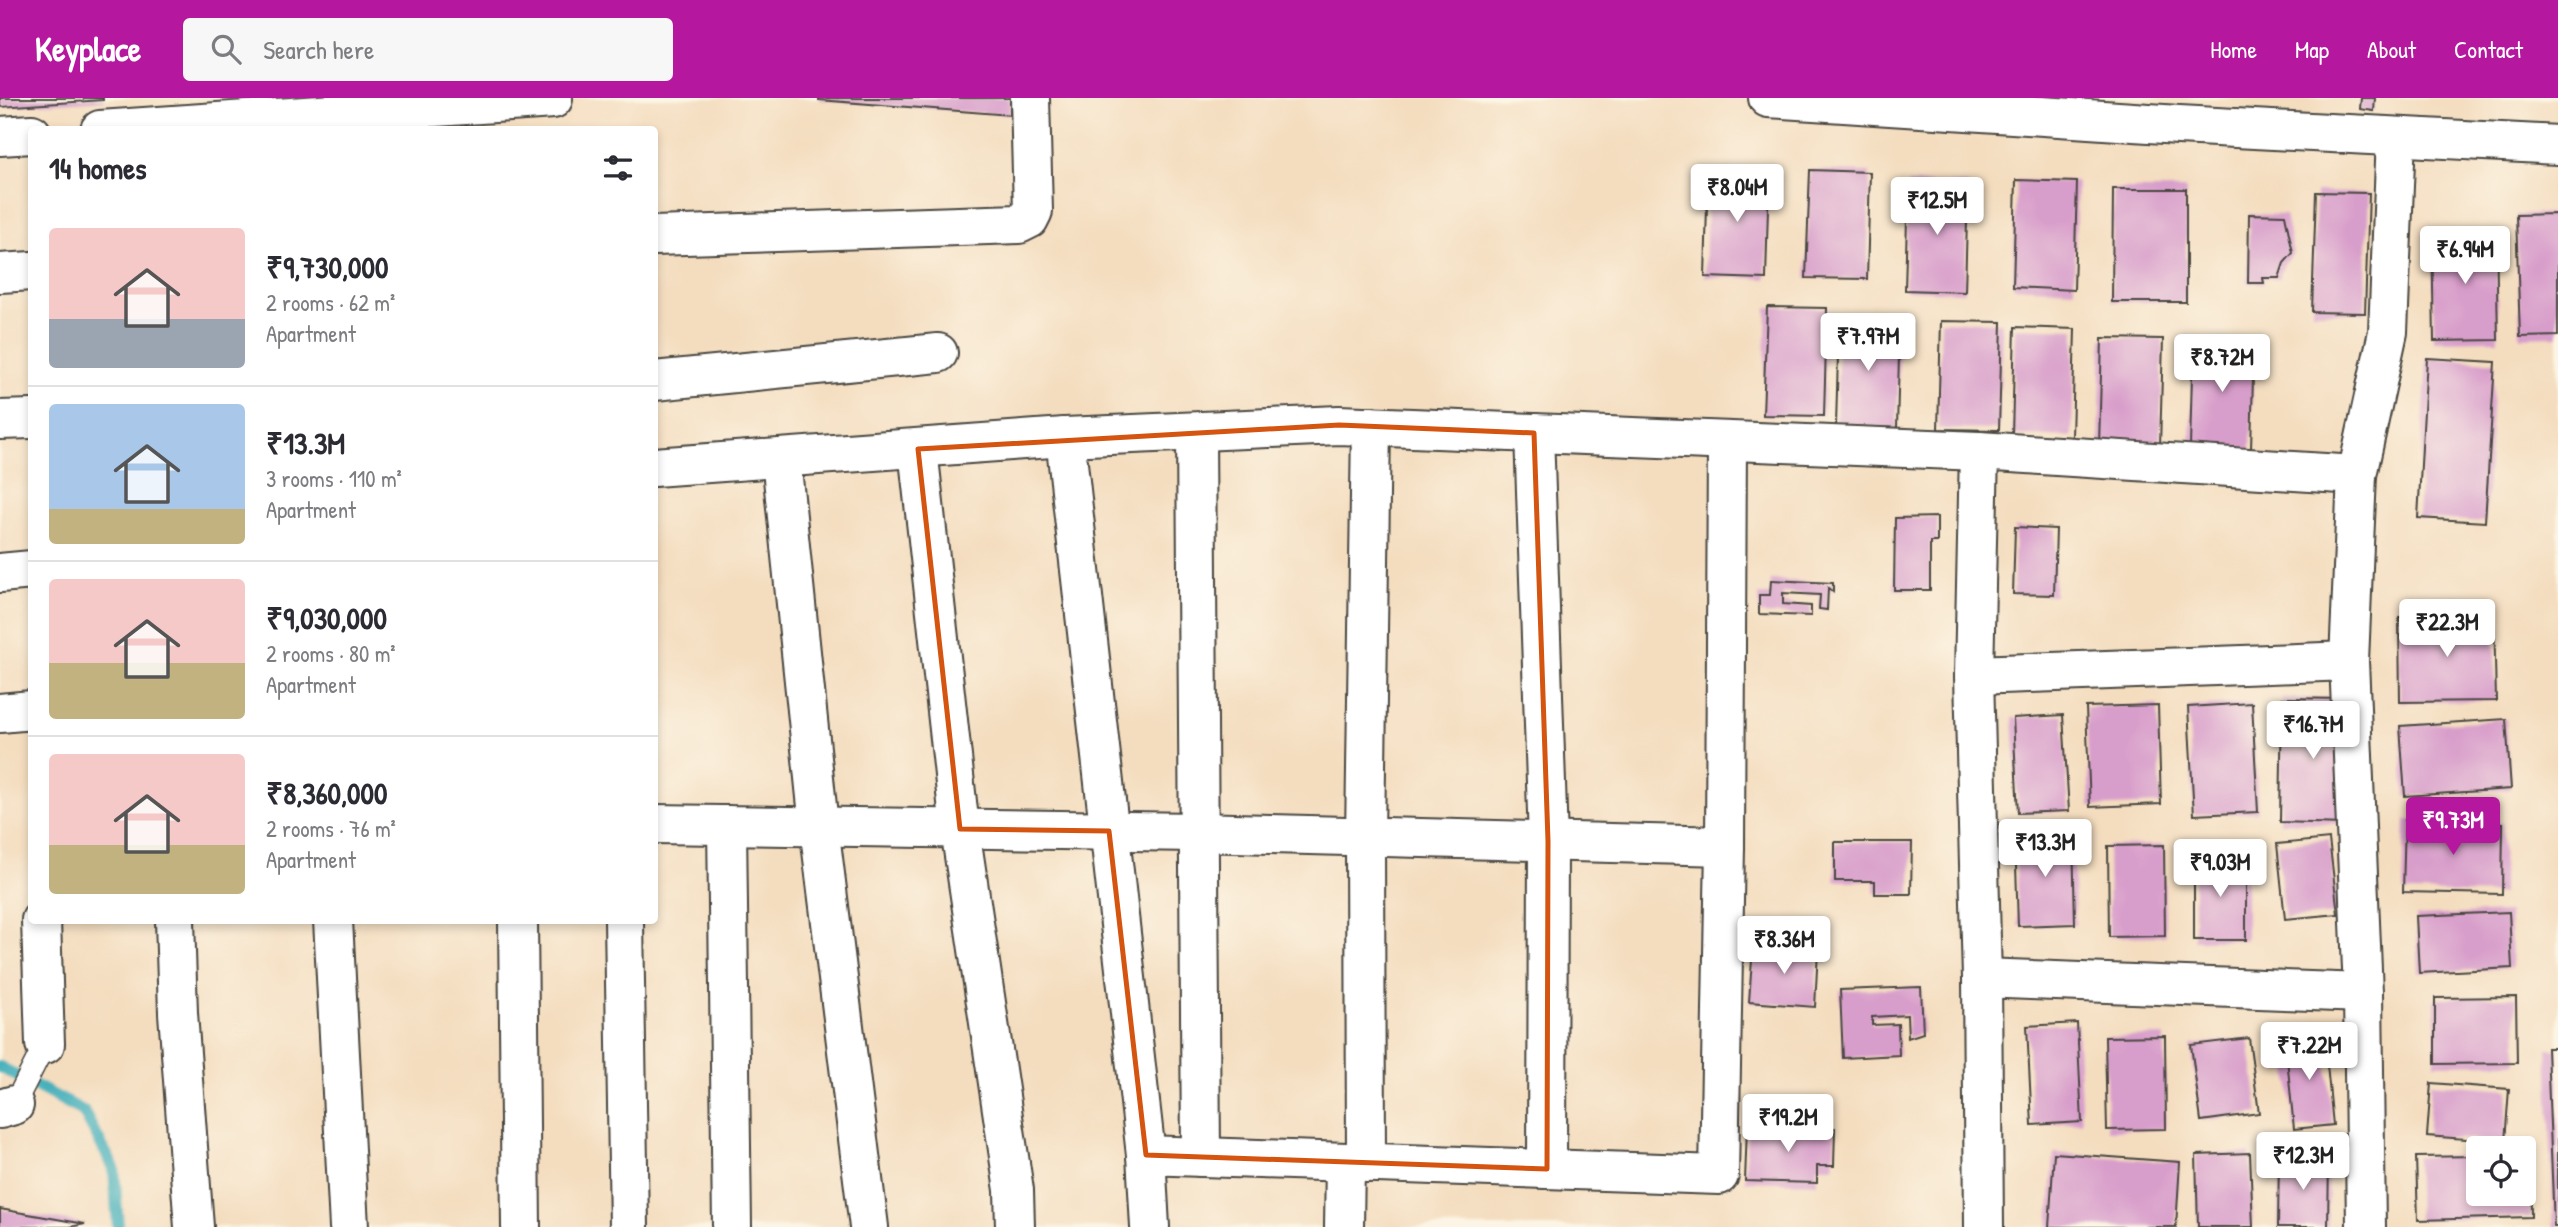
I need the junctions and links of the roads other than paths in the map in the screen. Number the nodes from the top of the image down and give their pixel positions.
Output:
1 (1030, 98) edge
2 (1768, 98) edge
3 (553, 109) edge
4 (2145, 111) edge
5 (186, 126) edge
6 (28, 134) edge
7 (0, 136) edge
8 (2396, 137) junction
9 (2558, 145) edge
10 (658, 236) edge
11 (28, 271) edge
12 (0, 273) edge
13 (938, 354) dead end
14 (658, 381) edge
15 (28, 419) edge
16 (0, 420) edge
17 (1371, 426) junction
18 (1196, 432) junction
19 (1534, 433) junction
20 (1065, 437) junction
21 (1727, 440) junction
22 (918, 449) junction
23 (1979, 451) junction
24 (781, 458) junction
25 (658, 467) edge
26 (2357, 475) junction
27 (28, 570) edge
28 (0, 573) edge
29 (2349, 660) junction
30 (1974, 675) junction
31 (28, 710) edge
32 (0, 713) edge
33 (658, 824) edge
34 (727, 825) junction
35 (819, 826) junction
36 (960, 828) junction
37 (1110, 831) junction
38 (1197, 832) junction
39 (1365, 836) junction
40 (1548, 841) junction
41 (1725, 846) junction
42 (41, 924) edge
43 (175, 924) edge
44 (333, 924) edge
45 (518, 924) edge
46 (624, 924) edge
47 (1982, 978) junction
48 (2363, 993) junction
49 (44, 1044) joint
50 (7, 1107) edge
51 (1146, 1155) junction
52 (1200, 1157) junction
53 (1356, 1163) junction
54 (1547, 1170) junction
55 (194, 1227) edge
56 (349, 1227) edge
57 (521, 1227) edge
58 (629, 1227) edge
59 (732, 1227) edge
60 (869, 1227) edge
61 (1015, 1227) edge
62 (1150, 1227) edge
63 (1344, 1227) edge
64 (1984, 1227) edge
65 (2366, 1227) edge

1 - 10 street
2 - 4 street
3 - 5 street
4 - 8 street
6 - 7 street
8 - 9 street
8 - 26 street
11 - 12 street
13 - 14 street
15 - 16 street
17 - 18 street
17 - 19 street
17 - 39 street
18 - 20 street
18 - 38 street
19 - 21 street
19 - 40 street
20 - 22 street
20 - 37 street
21 - 23 street
21 - 41 street
22 - 24 street
22 - 36 street
23 - 26 street
23 - 30 street
24 - 25 street
24 - 35 street
26 - 29 street
27 - 28 street
29 - 30 street
29 - 48 street
30 - 47 street
31 - 32 street
33 - 34 street
34 - 35 street
34 - 59 street
35 - 36 street
35 - 60 street
36 - 37 street
36 - 61 street
37 - 38 street
37 - 51 street
38 - 39 street
38 - 52 street
39 - 40 street
39 - 53 street
40 - 41 street
40 - 54 street
41 - 54 street
42 - 49 street
43 - 55 street
44 - 56 street
45 - 57 street
46 - 58 street
47 - 48 street
47 - 64 street
48 - 65 street
49 - 50 lane
51 - 52 street
51 - 62 street
52 - 53 street
53 - 54 street
53 - 63 street

